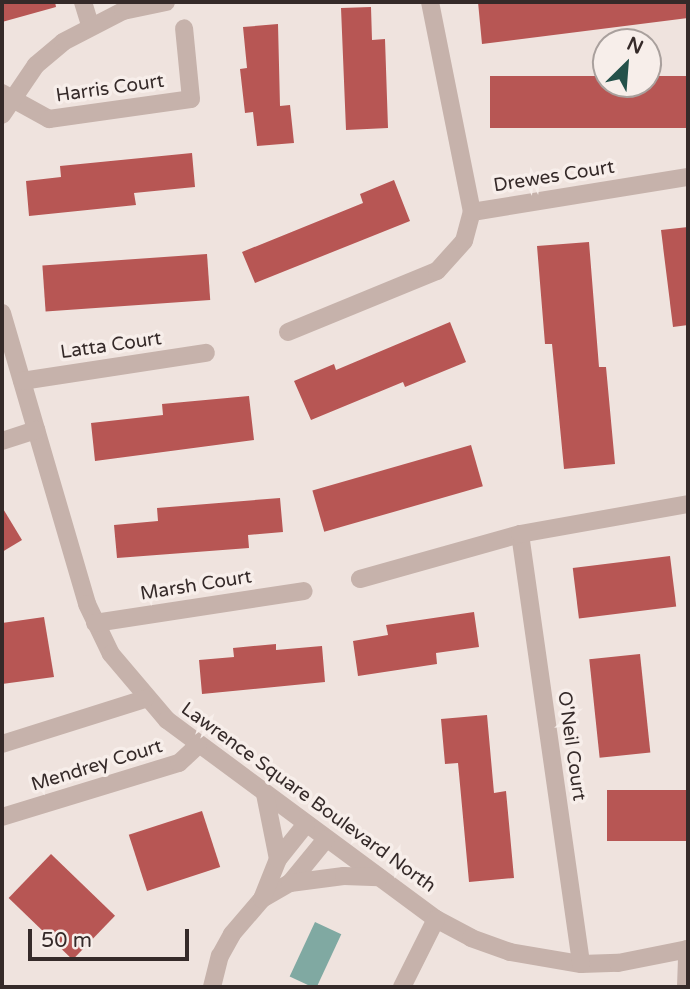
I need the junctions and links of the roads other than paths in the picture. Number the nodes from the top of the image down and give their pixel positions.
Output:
1 (83, 2) edge
2 (161, 2) edge
3 (430, 2) edge
4 (90, 24) junction
5 (184, 28) dead end
6 (6, 96) edge
7 (2, 115) edge
8 (688, 177) edge
9 (472, 212) junction
10 (2, 313) edge
11 (288, 332) dead end
12 (206, 353) dead end
13 (13, 371) edge
14 (36, 430) junction
15 (2, 441) edge
16 (688, 504) edge
17 (520, 534) junction
18 (360, 579) dead end
19 (304, 591) dead end
20 (95, 623) junction
21 (145, 699) junction
22 (2, 744) edge
23 (198, 745) junction
24 (265, 794) junction
25 (2, 817) edge
26 (306, 824) junction
27 (326, 839) junction
28 (278, 859) junction
29 (379, 877) junction
30 (290, 883) junction
31 (262, 899) junction
32 (436, 919) junction
33 (688, 949) edge
34 (581, 964) junction
35 (212, 987) edge
36 (402, 987) edge
37 (686, 987) edge

1 - 4 street
2 - 4 street
3 - 9 street, Drewes Court
4 - 6 street
5 - 6 street, Harris Court
6 - 7 street
8 - 9 street, Drewes Court
9 - 11 street
10 - 13 street, Lawrence Square Boulevard North
12 - 13 street, Latta Court
13 - 14 street, Lawrence Square Boulevard North
14 - 15 street
14 - 20 street, Lawrence Square Boulevard North
16 - 17 street
17 - 18 street
17 - 34 street, O'Neil Court
19 - 20 street, Marsh Court
20 - 21 street, Lawrence Square Boulevard North
21 - 22 street
21 - 23 street, Lawrence Square Boulevard North
23 - 24 street, Lawrence Square Boulevard North
23 - 25 street, Mendrey Court
24 - 26 street, Lawrence Square Boulevard North
24 - 28 street
26 - 27 street, Lawrence Square Boulevard North
26 - 28 street
27 - 29 street, Lawrence Square Boulevard North
27 - 30 street
28 - 31 street
29 - 30 street
29 - 32 street, Lawrence Square Boulevard North
30 - 31 street
31 - 35 street
32 - 34 street, Lawrence Square Boulevard North
32 - 36 street
33 - 34 street, Lawrence Square Boulevard North
33 - 37 street

